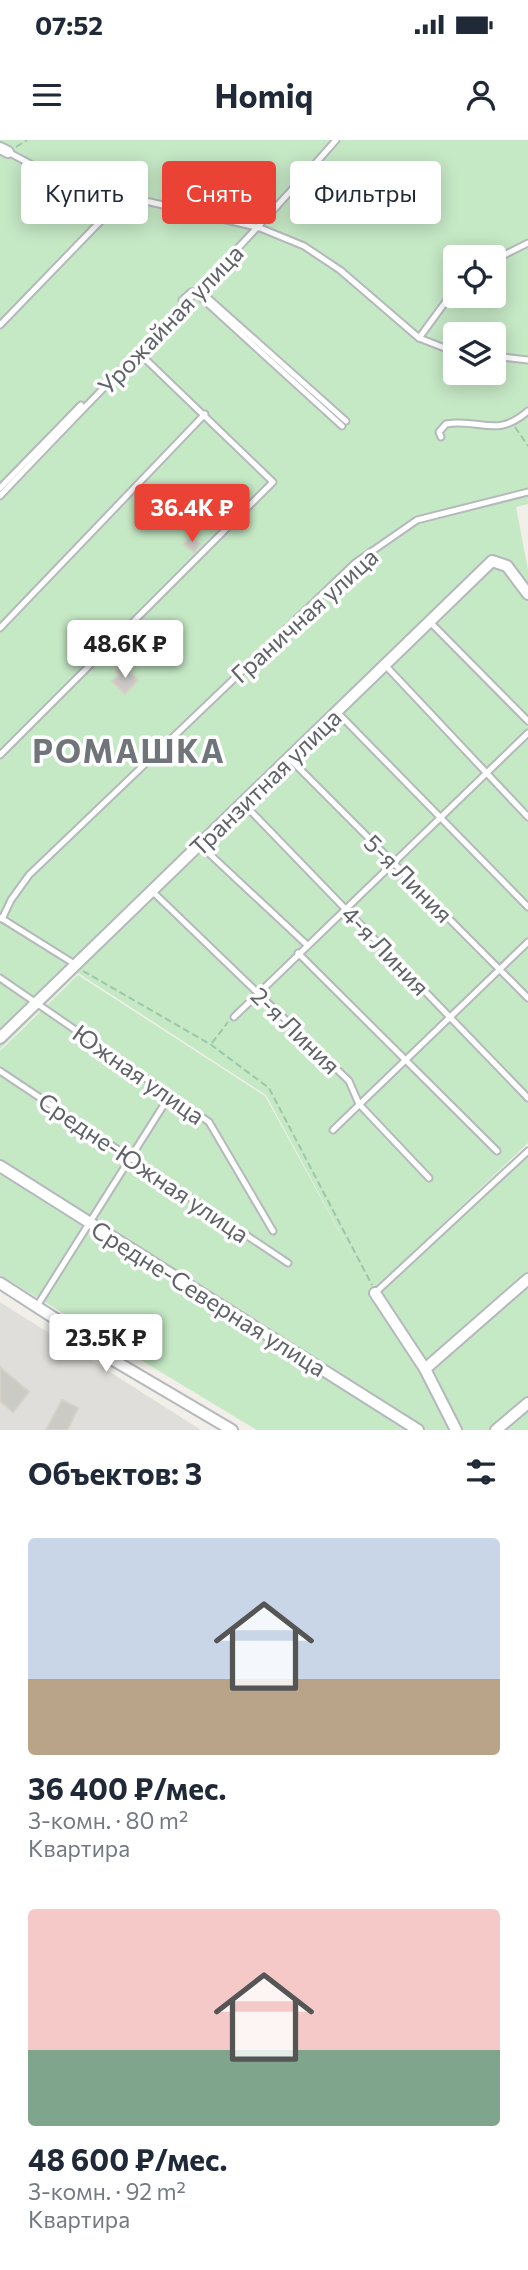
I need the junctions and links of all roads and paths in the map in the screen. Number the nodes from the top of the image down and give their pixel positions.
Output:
1 (27, 140) edge
2 (336, 140) edge
3 (4, 150) edge
4 (25, 161) edge
5 (148, 204) edge
6 (97, 224) edge
7 (260, 228) junction
8 (528, 243) edge
9 (506, 254) edge
10 (197, 291) junction
11 (443, 305) edge
12 (0, 325) edge
13 (419, 338) junction
14 (443, 347) edge
15 (137, 351) junction
16 (506, 357) edge
17 (528, 360) edge
18 (528, 411) edge
19 (205, 414) junction
20 (344, 423) dead end
21 (512, 424) junction
22 (441, 437) dead end
23 (528, 446) edge
24 (0, 488) edge
25 (528, 492) edge
26 (0, 496) edge
27 (528, 594) edge
28 (430, 622) junction
29 (0, 628) edge
30 (385, 665) junction
31 (337, 712) junction
32 (528, 721) edge
33 (528, 733) edge
34 (0, 755) edge
35 (289, 758) junction
36 (485, 774) junction
37 (243, 803) junction
38 (439, 817) junction
39 (528, 817) edge
40 (200, 845) junction
41 (393, 862) junction
42 (152, 891) junction
43 (346, 907) junction
44 (528, 907) edge
45 (1, 919) edge
46 (528, 942) edge
47 (306, 944) junction
48 (298, 953) junction
49 (74, 964) junction
50 (500, 969) junction
51 (0, 978) edge
52 (257, 992) junction
53 (528, 998) edge
54 (38, 1002) junction
55 (234, 1017) joint
56 (450, 1017) junction
57 (0, 1038) edge
58 (210, 1044) junction
59 (404, 1061) junction
60 (0, 1071) edge
61 (170, 1095) junction
62 (528, 1098) edge
63 (359, 1104) junction
64 (333, 1130) dead end
65 (497, 1151) dead end
66 (528, 1151) edge
67 (131, 1158) junction
68 (0, 1166) edge
69 (429, 1178) dead end
70 (92, 1223) junction
71 (273, 1231) dead end
72 (288, 1264) dead end
73 (528, 1279) edge
74 (0, 1283) edge
75 (375, 1293) junction
76 (37, 1306) junction
77 (425, 1369) junction
78 (528, 1403) edge
79 (232, 1430) edge
80 (418, 1430) edge
81 (456, 1430) edge
82 (496, 1430) edge

1 - 3 path
2 - 7 lane, Урожайная улица
3 - 4 lane
5 - 7 lane
6 - 12 lane
7 - 10 lane, Урожайная улица
7 - 13 lane
8 - 9 lane
10 - 15 lane, Урожайная улица
10 - 20 lane
10 - 24 lane
11 - 13 lane
13 - 14 lane
15 - 19 lane
15 - 26 lane, Урожайная улица
16 - 17 lane
18 - 21 lane
19 - 29 lane
19 - 34 lane
21 - 22 lane
21 - 23 path
25 - 45 lane, Граничная улица
27 - 28 street, Транзитная улица
28 - 30 street, Транзитная улица
28 - 32 lane
30 - 31 street, Транзитная улица
30 - 36 lane
31 - 35 street, Транзитная улица
31 - 38 lane
33 - 36 lane
35 - 37 street, Транзитная улица
35 - 41 lane, 5-я Линия
36 - 38 lane
36 - 39 lane
37 - 40 street, Транзитная улица
37 - 43 lane, 4-я Линия
38 - 41 lane
38 - 44 lane
40 - 42 street, Транзитная улица
40 - 47 lane
41 - 43 lane
41 - 50 lane, 5-я Линия
42 - 49 street, Транзитная улица
42 - 52 lane, 2-я Линия
43 - 47 lane
43 - 56 lane, 4-я Линия
45 - 49 lane
46 - 50 lane
47 - 48 lane
48 - 52 lane
48 - 59 lane
49 - 54 street, Транзитная улица
49 - 58 path
50 - 53 lane, 5-я Линия
50 - 56 lane
51 - 54 lane, Южная улица
52 - 55 lane
52 - 63 lane, 2-я Линия
54 - 57 street, Транзитная улица
54 - 61 lane, Южная улица
55 - 58 path
56 - 59 lane
56 - 62 lane, 4-я Линия
58 - 75 path
59 - 63 lane
59 - 65 lane
60 - 67 lane, Средне-Южная улица
61 - 67 lane
61 - 71 lane, Южная улица
63 - 64 lane
63 - 69 lane, 2-я Линия
66 - 75 lane
67 - 70 lane
67 - 72 lane, Средне-Южная улица
68 - 70 street, Средне-Северная улица
70 - 76 lane
70 - 80 street, Средне-Северная улица
73 - 77 street
74 - 76 street
75 - 77 street
76 - 79 street
77 - 81 street
78 - 82 street

